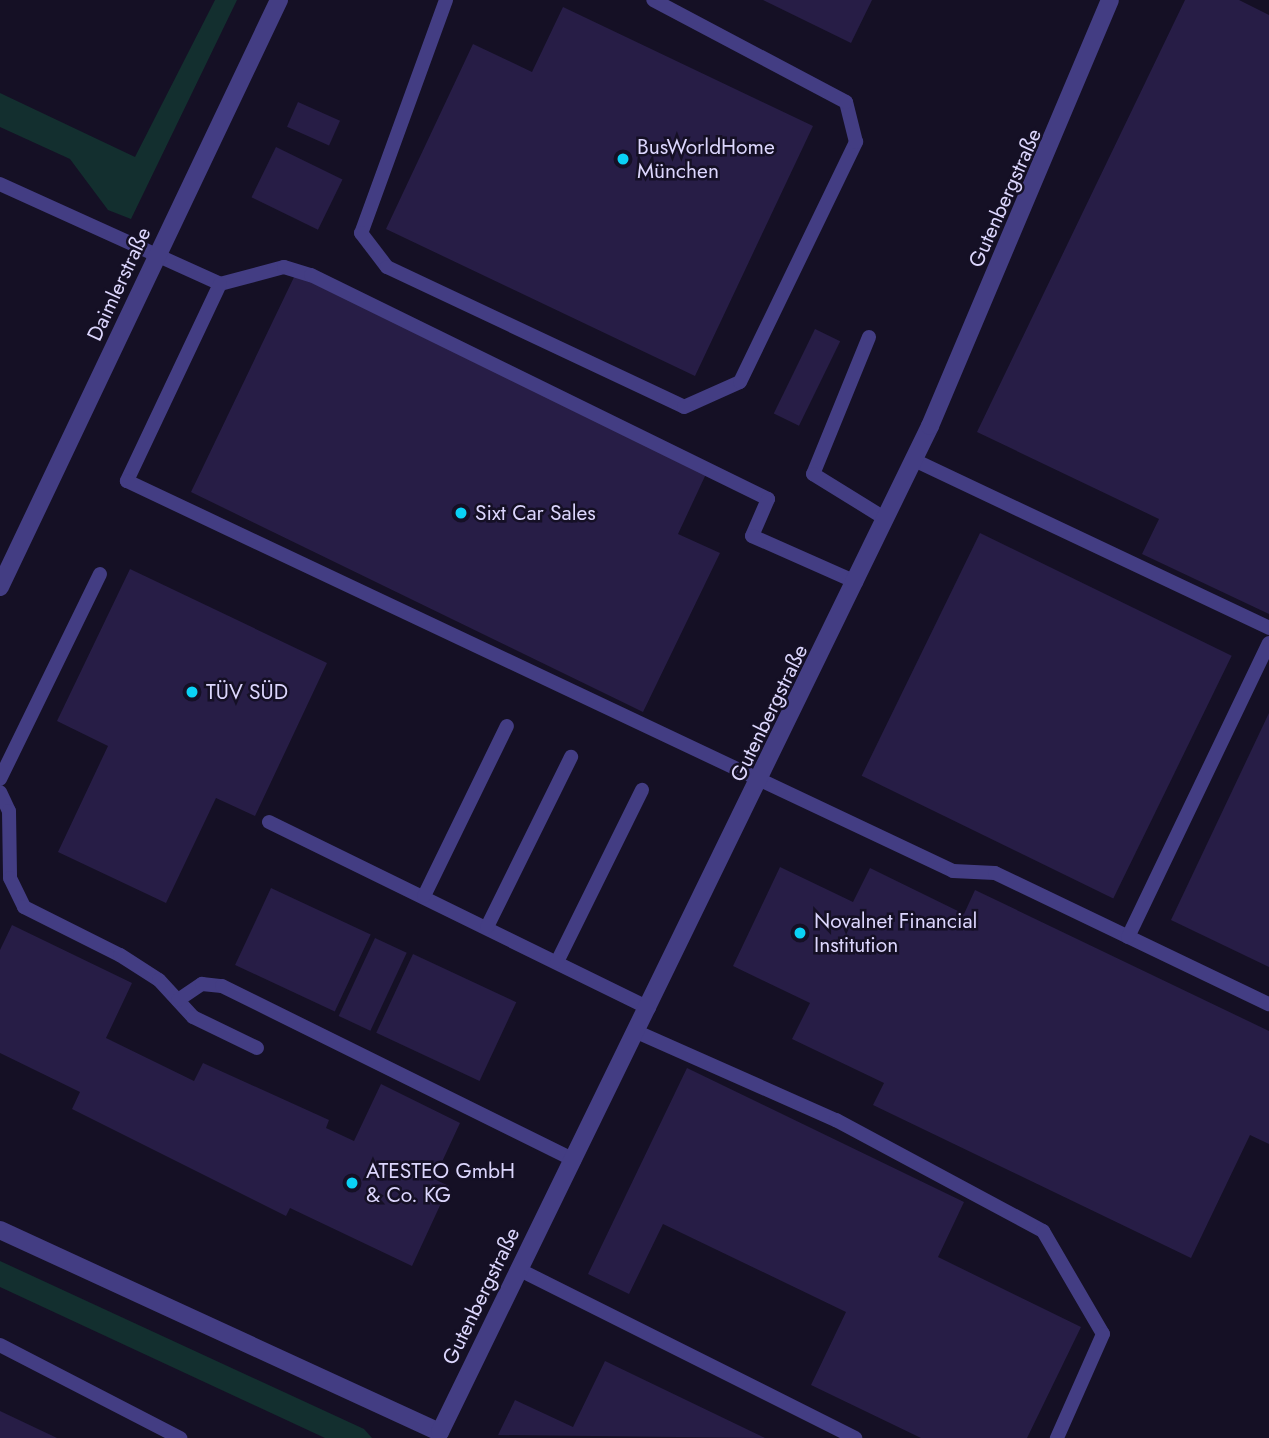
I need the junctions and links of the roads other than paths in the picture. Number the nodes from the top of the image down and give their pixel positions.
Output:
1 (279, 0) edge
2 (446, 0) edge
3 (653, 0) edge
4 (1110, 0) edge
5 (0, 184) edge
6 (158, 255) junction
7 (220, 284) junction
8 (869, 337) dead end
9 (914, 460) junction
10 (886, 519) junction
11 (100, 574) dead end
12 (856, 582) junction
13 (0, 587) edge
14 (1269, 628) edge
15 (1269, 643) edge
16 (507, 726) dead end
17 (572, 757) dead end
18 (0, 779) edge
19 (762, 779) junction
20 (642, 790) dead end
21 (0, 792) edge
22 (269, 822) dead end
23 (424, 896) junction
24 (487, 928) junction
25 (1128, 937) junction
26 (557, 962) junction
27 (178, 1000) junction
28 (1269, 1004) edge
29 (649, 1008) junction
30 (637, 1032) junction
31 (257, 1048) dead end
32 (574, 1160) junction
33 (0, 1230) edge
34 (520, 1270) junction
35 (0, 1345) edge
36 (438, 1435) edge
37 (180, 1438) edge
38 (855, 1438) edge
39 (1057, 1438) edge

1 - 6 street, Daimlerstraße
2 - 3 lane
4 - 9 street, Gutenbergstraße
5 - 6 lane
6 - 7 lane
6 - 13 street, Daimlerstraße
7 - 12 lane
7 - 19 lane
8 - 10 lane
9 - 10 street, Gutenbergstraße
9 - 14 lane
10 - 12 street, Gutenbergstraße
11 - 18 lane
12 - 19 street, Gutenbergstraße
15 - 25 lane
16 - 23 lane
17 - 24 lane
19 - 25 lane
19 - 29 street, Gutenbergstraße
20 - 26 lane
21 - 27 lane
22 - 23 lane
23 - 24 lane
24 - 26 lane
25 - 28 lane
26 - 29 lane
27 - 31 lane
27 - 32 lane
29 - 30 street, Gutenbergstraße
30 - 32 street, Gutenbergstraße
30 - 39 lane
32 - 34 street, Gutenbergstraße
33 - 36 street, Gutenbergstraße
34 - 36 street, Gutenbergstraße
34 - 38 lane
35 - 37 lane

